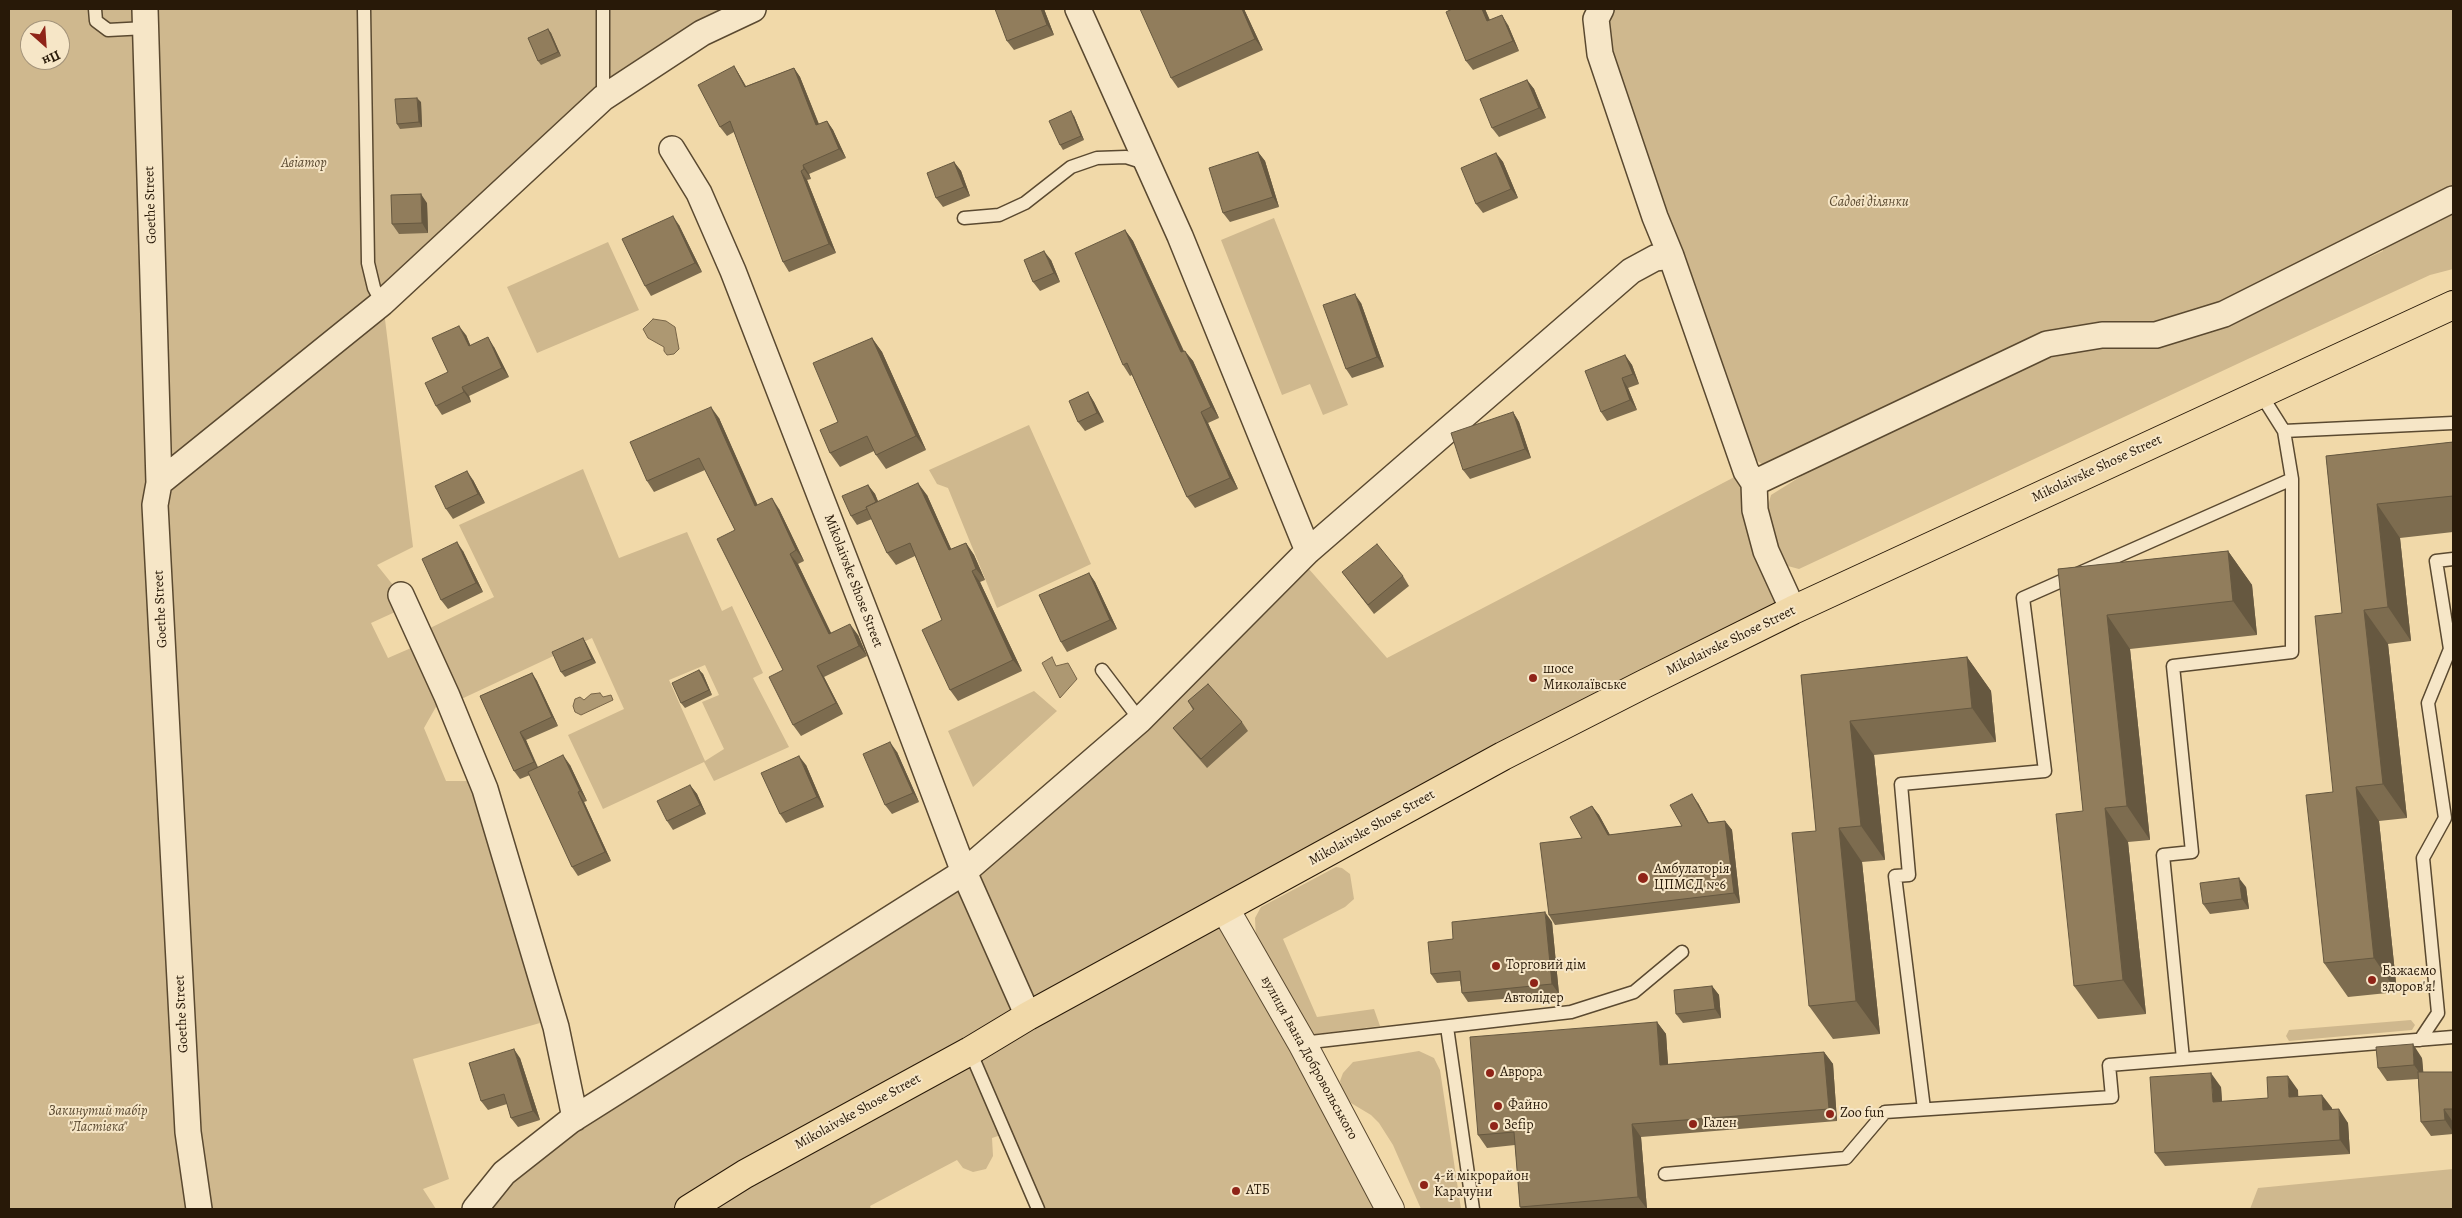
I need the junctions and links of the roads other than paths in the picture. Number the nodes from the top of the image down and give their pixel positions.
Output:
1 (95, 9) edge
2 (364, 9) edge
3 (603, 9) edge
4 (753, 9) edge
5 (1078, 9) edge
6 (1601, 9) edge
7 (145, 18) edge
8 (603, 98) junction
9 (672, 149) dead end
10 (1150, 164) junction
11 (2453, 199) edge
12 (964, 218) dead end
13 (1670, 256) junction
14 (382, 303) junction
15 (2453, 304) edge
16 (2260, 393) junction
17 (2453, 423) edge
18 (2284, 431) junction
19 (2292, 479) junction
20 (159, 483) junction
21 (1754, 483) junction
22 (1308, 551) junction
23 (2453, 560) edge
24 (401, 595) dead end
25 (1793, 610) junction
26 (1102, 670) dead end
27 (1140, 720) junction
28 (964, 872) junction
29 (1225, 909) junction
30 (1682, 952) dead end
31 (1028, 1016) junction
32 (1447, 1027) junction
33 (2453, 1037) edge
34 (2420, 1040) junction
35 (1302, 1043) junction
36 (970, 1052) junction
37 (2183, 1059) junction
38 (1924, 1110) junction
39 (575, 1118) junction
40 (1665, 1174) dead end
41 (199, 1209) edge
42 (475, 1209) edge
43 (689, 1209) edge
44 (1038, 1209) edge
45 (1390, 1209) edge
46 (1473, 1209) edge

1 - 7 lane
2 - 14 lane
3 - 8 lane
4 - 8 street
5 - 10 street
6 - 13 street
7 - 20 street, Goethe Street
8 - 14 street
9 - 28 street, Mikolaivske Shose Street
10 - 12 lane
10 - 22 street
11 - 21 street
13 - 21 street
13 - 22 street
14 - 20 street
15 - 16 main road, Mikolaivske Shose Street
16 - 18 lane
16 - 25 main road, Mikolaivske Shose Street
17 - 18 lane
18 - 19 lane
19 - 37 lane
19 - 38 lane
20 - 41 street, Goethe Street
21 - 25 street
22 - 27 street
23 - 34 lane
24 - 39 street
25 - 29 main road, Mikolaivske Shose Street
26 - 27 lane
27 - 28 street
28 - 31 street, Mikolaivske Shose Street
28 - 39 street
29 - 31 main road, Mikolaivske Shose Street
29 - 35 street, вулиця Івана Добровольського
30 - 32 lane
31 - 36 main road, Mikolaivske Shose Street
32 - 35 lane
32 - 46 lane
33 - 34 lane
34 - 37 lane
35 - 45 street, вулиця Івана Добровольського
36 - 43 main road, Mikolaivske Shose Street
36 - 44 lane
37 - 38 lane
38 - 40 lane
39 - 42 street

